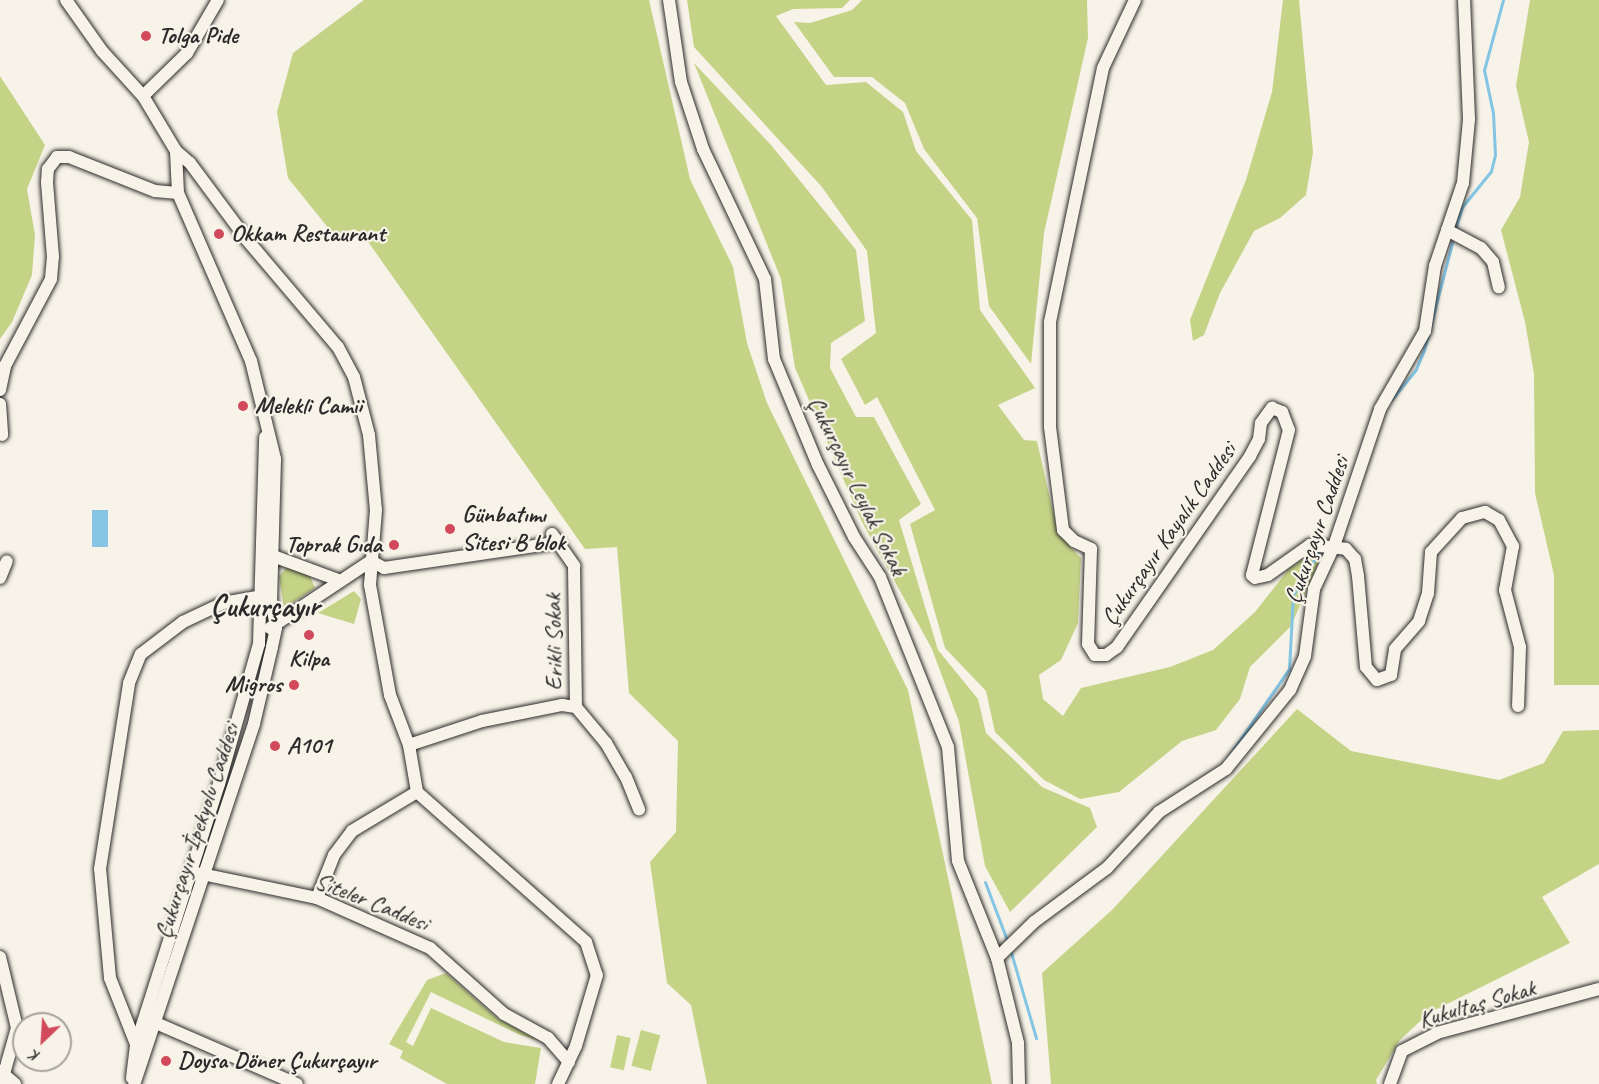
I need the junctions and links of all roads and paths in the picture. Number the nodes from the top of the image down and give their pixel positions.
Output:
1 (66, 0) edge
2 (218, 0) edge
3 (669, 0) edge
4 (1135, 0) edge
5 (1464, 0) edge
6 (143, 96) junction
7 (176, 152) junction
8 (178, 193) junction
9 (1447, 230) junction
10 (1500, 287) dead end
11 (3, 369) edge
12 (0, 390) edge
13 (0, 404) edge
14 (265, 408) junction
15 (2, 435) dead end
16 (1334, 546) junction
17 (273, 556) junction
18 (7, 561) dead end
19 (371, 561) junction
20 (0, 578) edge
21 (341, 581) junction
22 (258, 597) junction
23 (276, 628) junction
24 (261, 629) junction
25 (1518, 706) dead end
26 (576, 707) junction
27 (409, 745) junction
28 (417, 792) junction
29 (639, 810) dead end
30 (191, 871) junction
31 (204, 875) junction
32 (317, 898) junction
33 (1000, 954) junction
34 (0, 957) edge
35 (1599, 989) edge
36 (144, 1017) junction
37 (157, 1023) junction
38 (136, 1044) junction
39 (569, 1062) junction
40 (2, 1077) edge
41 (15, 1084) edge
42 (133, 1084) edge
43 (297, 1084) edge
44 (558, 1084) edge
45 (1019, 1084) edge
46 (1390, 1084) edge

1 - 6 street, Çukurçayır İpekyolu Caddesi
2 - 6 street
3 - 33 street, Çukurçayır Leylak Sokak
4 - 16 street, Çukurçayır Kayalık Caddesi
5 - 9 street, Çukurçayır Caddesi
6 - 7 street, Çukurçayır İpekyolu Caddesi
7 - 8 street, Çukurçayır İpekyolu Caddesi
7 - 19 street
8 - 11 street
8 - 14 street, Çukurçayır İpekyolu Caddesi
9 - 10 street
9 - 16 street, Çukurçayır Caddesi
11 - 12 street
13 - 15 street
14 - 17 street, Çukurçayır İpekyolu Caddesi
14 - 22 street, Çukurçayır İpekyolu Caddesi
16 - 25 street
16 - 33 street, Çukurçayır Caddesi
17 - 21 street
17 - 23 street, Çukurçayır İpekyolu Caddesi
18 - 20 street
19 - 21 street
19 - 26 street, Erikli Sokak
19 - 27 street
21 - 23 street
22 - 24 street, Çukurçayır İpekyolu Caddesi
22 - 38 street
23 - 24 street
23 - 31 street, Çukurçayır İpekyolu Caddesi
24 - 30 street, Çukurçayır İpekyolu Caddesi
26 - 27 street
26 - 29 street, Erikli Sokak
27 - 28 street
28 - 32 street
28 - 39 street
30 - 31 street, Siteler Caddesi
30 - 36 street, Çukurçayır İpekyolu Caddesi
31 - 32 street, Siteler Caddesi
31 - 37 street, Çukurçayır İpekyolu Caddesi
32 - 39 street, Siteler Caddesi
33 - 45 street, Çukurçayır Leylak Sokak
34 - 40 street
35 - 46 street, Kukultaş Sokak
36 - 37 street
36 - 38 street, Çukurçayır İpekyolu Caddesi
37 - 42 street, Çukurçayır İpekyolu Caddesi
37 - 43 street
38 - 42 street, Çukurçayır İpekyolu Caddesi
39 - 44 street
40 - 41 street

